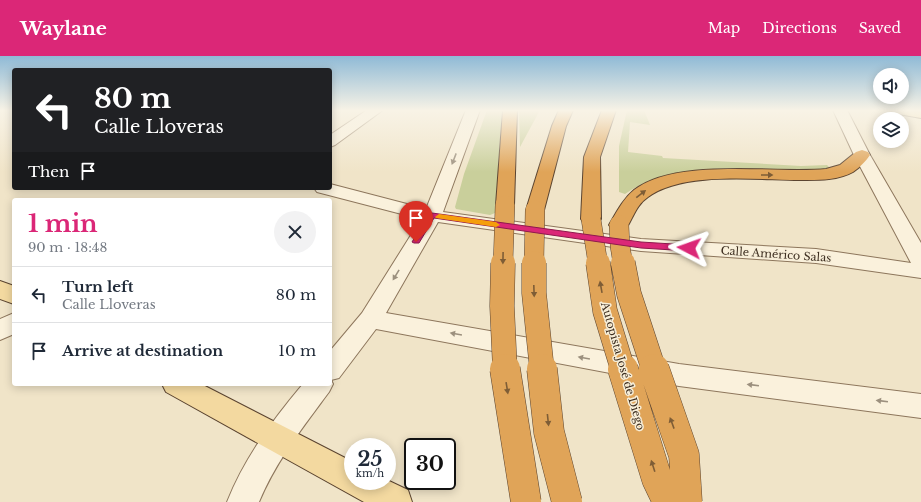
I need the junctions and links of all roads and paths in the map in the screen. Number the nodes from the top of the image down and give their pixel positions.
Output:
1 (346, 131) edge
2 (465, 131) edge
3 (509, 131) edge
4 (558, 131) edge
5 (601, 131) edge
6 (850, 131) edge
7 (332, 141) edge
8 (862, 155) junction
9 (331, 190) edge
10 (432, 216) junction
11 (921, 261) edge
12 (921, 270) edge
13 (0, 289) edge
14 (12, 295) edge
15 (370, 319) junction
16 (12, 323) edge
17 (0, 331) edge
18 (332, 367) edge
19 (180, 386) edge
20 (317, 386) edge
21 (921, 406) edge
22 (276, 438) junction
23 (344, 474) edge
24 (374, 490) edge
25 (243, 502) edge
26 (396, 502) edge
27 (526, 502) edge
28 (567, 502) edge
29 (668, 502) edge
30 (686, 502) edge

1 - 7 street
2 -> 10 street
3 -> 27 highway, bridge
4 -> 28 highway, bridge
29 -> 5 highway, Autopista José de Diego, bridge
6 - 8 street
8 - 11 street
30 -> 8 highway, bridge
9 - 10 street, Calle Américo Salas
10 - 12 street, Calle Américo Salas
10 -> 15 street
13 - 14 main road
15 - 18 street
21 -> 15 street
16 - 17 street
19 - 22 main road
20 - 22 street
22 - 23 main road
22 - 25 street
24 - 26 main road

